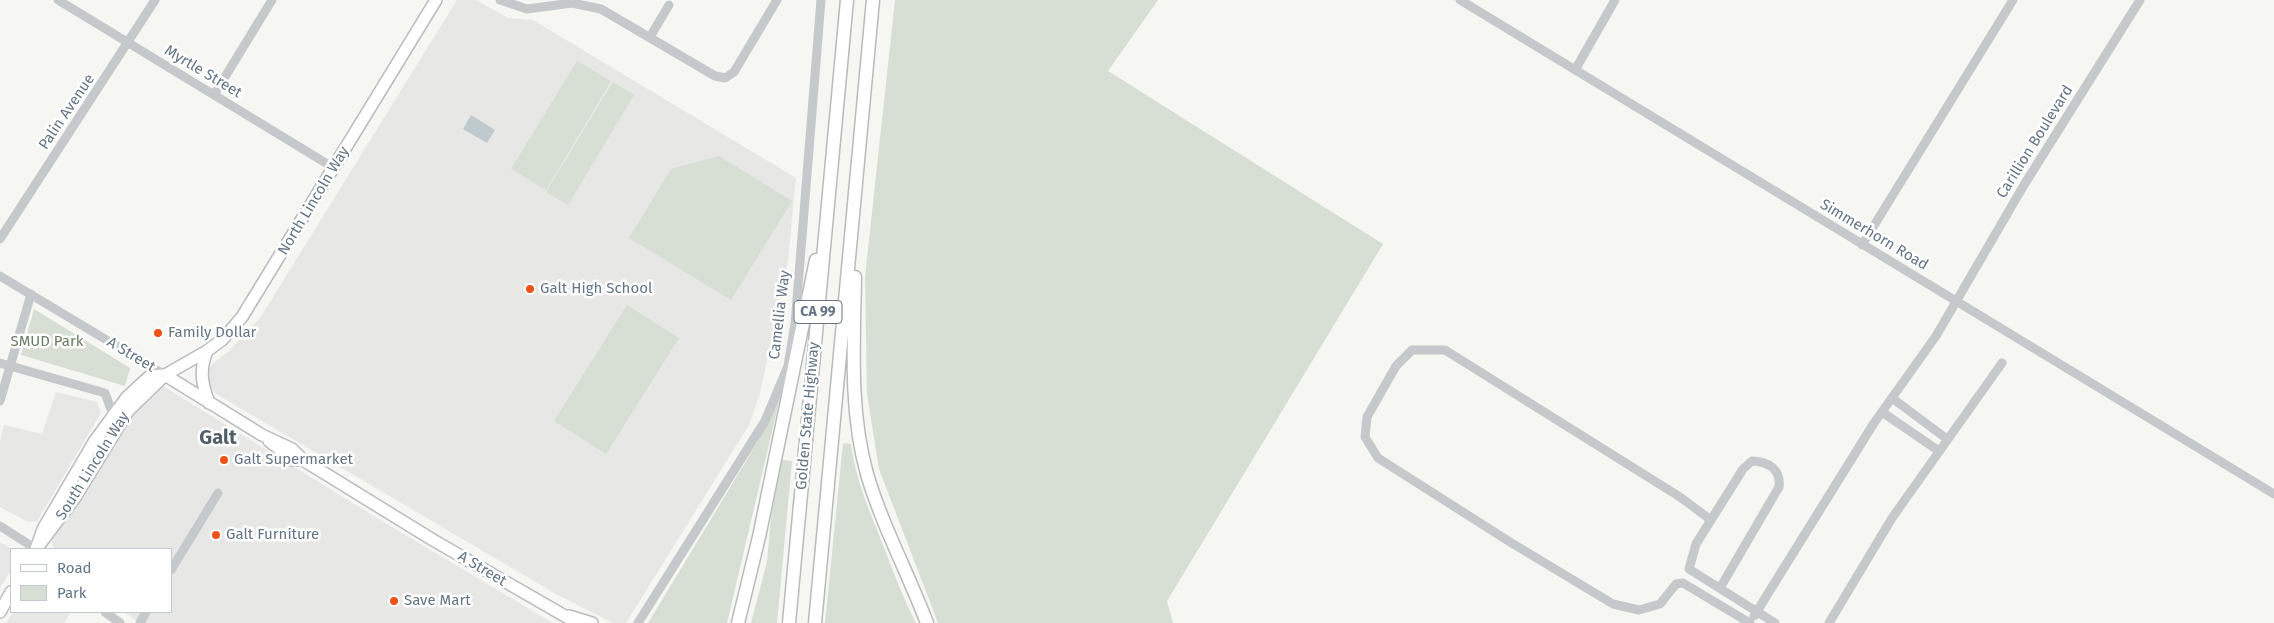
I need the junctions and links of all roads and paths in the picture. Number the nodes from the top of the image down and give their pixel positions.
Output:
1 (58, 0) edge
2 (155, 0) edge
3 (272, 0) edge
4 (436, 0) edge
5 (500, 0) edge
6 (777, 0) edge
7 (822, 0) edge
8 (847, 0) edge
9 (873, 0) edge
10 (1460, 0) edge
11 (1615, 0) edge
12 (2013, 0) edge
13 (2140, 0) edge
14 (580, 2) edge
15 (669, 5) dead end
16 (650, 37) junction
17 (129, 43) junction
18 (1575, 70) junction
19 (214, 95) junction
20 (334, 168) junction
21 (857, 174) junction
22 (830, 196) junction
23 (0, 239) edge
24 (1862, 245) junction
25 (0, 276) edge
26 (31, 294) junction
27 (1957, 301) junction
28 (207, 351) junction
29 (0, 363) edge
30 (2002, 363) dead end
31 (10, 366) junction
32 (165, 375) junction
33 (1892, 398) junction
34 (0, 401) edge
35 (209, 403) junction
36 (1882, 412) junction
37 (113, 415) junction
38 (1947, 439) junction
39 (1939, 451) junction
40 (218, 493) dead end
41 (2274, 494) edge
42 (1711, 520) junction
43 (0, 526) edge
44 (34, 548) edge
45 (36, 548) edge
46 (37, 548) edge
47 (172, 568) edge
48 (1720, 588) junction
49 (10, 594) edge
50 (0, 612) edge
51 (1756, 612) junction
52 (106, 613) edge
53 (560, 614) junction
54 (120, 623) edge
55 (569, 623) edge
56 (577, 623) edge
57 (592, 623) edge
58 (638, 623) edge
59 (738, 623) edge
60 (788, 623) edge
61 (815, 623) edge
62 (927, 623) edge
63 (1750, 623) edge
64 (1775, 623) edge
65 (1829, 623) edge

1 - 17 street, Myrtle Street
2 - 17 street, Palin Avenue
3 - 19 street
4 - 20 main road, North Lincoln Way
5 - 14 street
6 - 16 street
7 - 58 street, Camellia Way
8 - 22 highway, Golden State Highway / CA 99
9 - 21 highway, Golden State Highway / CA 99
10 - 18 street, Simmerhorn Road
11 - 18 street
12 - 24 street
13 - 27 street, Carillion Boulevard
14 - 16 street
15 - 16 street
17 - 19 street, Myrtle Street
17 - 23 street, Palin Avenue
18 - 24 street, Simmerhorn Road
19 - 20 street, Myrtle Street
20 - 28 main road, North Lincoln Way
21 - 61 highway, Golden State Highway / CA 99
21 - 62 highway
22 - 59 highway
22 - 60 highway, Golden State Highway / CA 99
24 - 27 street, Simmerhorn Road
25 - 26 street, A Street
26 - 31 street
26 - 32 street, A Street
27 - 33 street, Carillion Boulevard
27 - 41 street, Simmerhorn Road
28 - 32 main road, North Lincoln Way
28 - 35 main road
29 - 31 street
30 - 38 street
31 - 34 street
31 - 37 street
32 - 35 main road, A Street
32 - 37 main road, South Lincoln Way
32 - 46 main road, South Lincoln Way
33 - 36 street, Carillion Boulevard
33 - 38 street
35 - 53 main road, A Street
36 - 39 street
36 - 51 street, Carillion Boulevard
37 - 45 main road, South Lincoln Way
38 - 39 street
39 - 65 street
40 - 47 street
42 - 48 street
42 - 48 street
42 - 63 street
43 - 44 street
48 - 51 street
49 - 50 main road
51 - 63 street, Carillion Boulevard
51 - 64 street
52 - 54 street
53 - 55 main road, A Street
53 - 56 main road, A Street
53 - 57 main road, A Street

